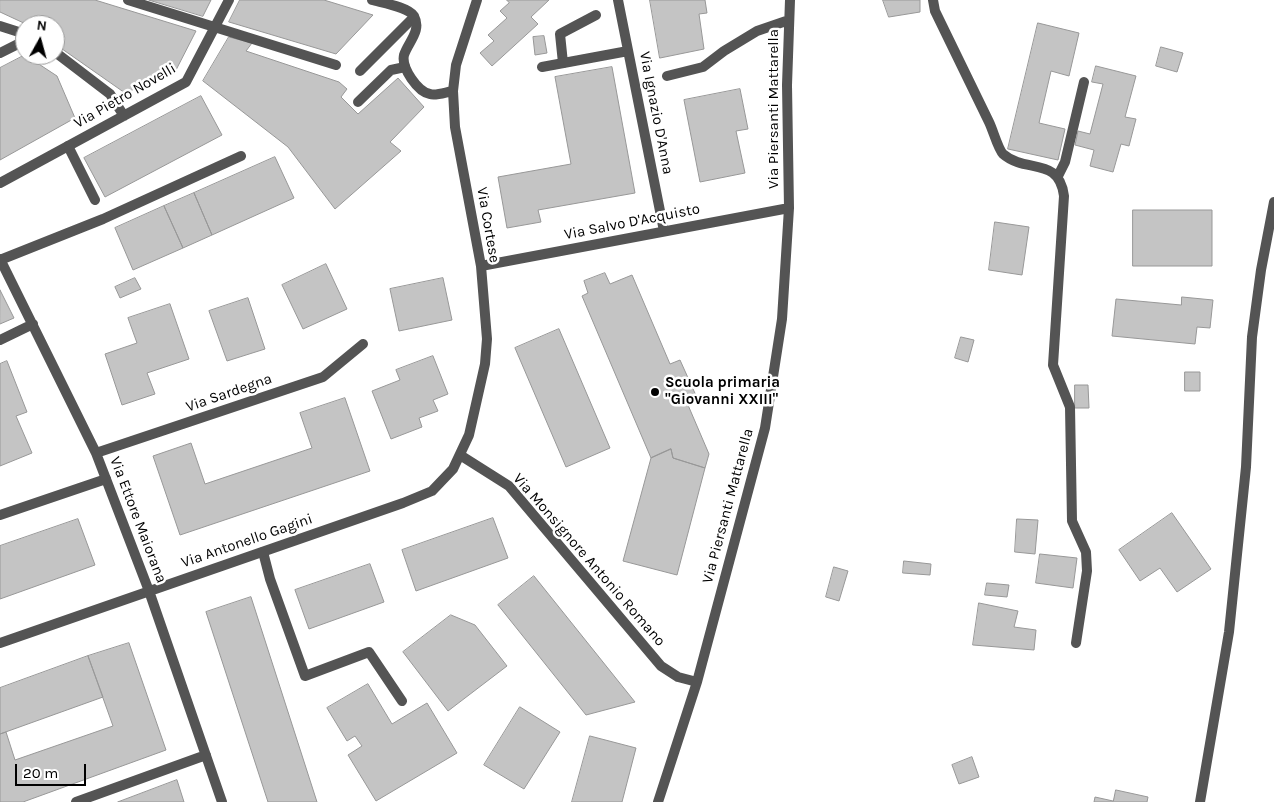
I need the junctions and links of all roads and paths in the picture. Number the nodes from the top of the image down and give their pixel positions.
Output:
1 (128, 0) edge
2 (228, 0) edge
3 (372, 0) edge
4 (477, 0) edge
5 (618, 0) edge
6 (790, 0) edge
7 (933, 0) edge
8 (596, 15) dead end
9 (414, 17) junction
10 (789, 20) junction
11 (0, 26) edge
12 (215, 26) junction
13 (15, 32) edge
14 (15, 46) edge
15 (628, 51) junction
16 (0, 53) edge
17 (65, 60) edge
18 (563, 63) junction
19 (336, 65) dead end
20 (405, 66) junction
21 (542, 67) dead end
22 (360, 71) dead end
23 (667, 76) dead end
24 (1084, 82) dead end
25 (453, 92) junction
26 (358, 102) dead end
27 (124, 116) junction
28 (68, 146) junction
29 (241, 156) dead end
30 (1058, 176) junction
31 (0, 183) edge
32 (95, 200) dead end
33 (1274, 202) edge
34 (789, 208) junction
35 (664, 232) junction
36 (0, 259) edge
37 (481, 266) junction
38 (33, 324) junction
39 (0, 340) edge
40 (363, 344) dead end
41 (96, 454) junction
42 (460, 455) junction
43 (106, 479) junction
44 (0, 515) edge
45 (263, 552) junction
46 (149, 591) junction
47 (0, 643) edge
48 (1076, 644) dead end
49 (697, 682) junction
50 (402, 701) dead end
51 (206, 756) junction
52 (76, 802) edge
53 (222, 802) edge
54 (658, 802) edge
55 (1200, 802) edge

1 - 12 street
2 - 12 street, Via Pietro Novelli
3 - 9 street
4 - 25 street, Via Cortese
5 - 15 street, Via Ignazio D'Anna
6 - 10 street, Via Piersanti Mattarella
7 - 30 street
8 - 18 street
9 - 20 street
9 - 22 street
10 - 23 street
10 - 34 street, Via Piersanti Mattarella
11 - 13 street
12 - 19 street
12 - 27 street, Via Pietro Novelli
14 - 16 street
15 - 18 street
15 - 35 street, Via Ignazio D'Anna
17 - 27 street
18 - 21 street
20 - 25 street
20 - 26 street
24 - 30 street
25 - 37 street, Via Cortese
27 - 28 street, Via Pietro Novelli
28 - 31 street, Via Pietro Novelli
28 - 32 street
29 - 36 street
30 - 48 street
33 - 55 street
34 - 35 street, Via Salvo D'Acquisto
34 - 49 street, Via Piersanti Mattarella
35 - 37 street, Via Salvo D'Acquisto
36 - 38 street, Via Ettore Maiorana
37 - 42 street, Via Cortese
38 - 39 street
38 - 41 street, Via Ettore Maiorana
40 - 41 street, Via Sardegna
41 - 43 street, Via Ettore Maiorana
42 - 45 street, Via Antonello Gagini
42 - 49 street, Via Monsignore Antonio Romano
43 - 44 street
43 - 46 street, Via Ettore Maiorana
45 - 46 street, Via Antonello Gagini
45 - 50 street
46 - 47 street, Via Antonello Gagini
46 - 51 street, Via Ettore Maiorana
49 - 54 street, Via Piersanti Mattarella
51 - 52 street
51 - 53 street, Via Ettore Maiorana

